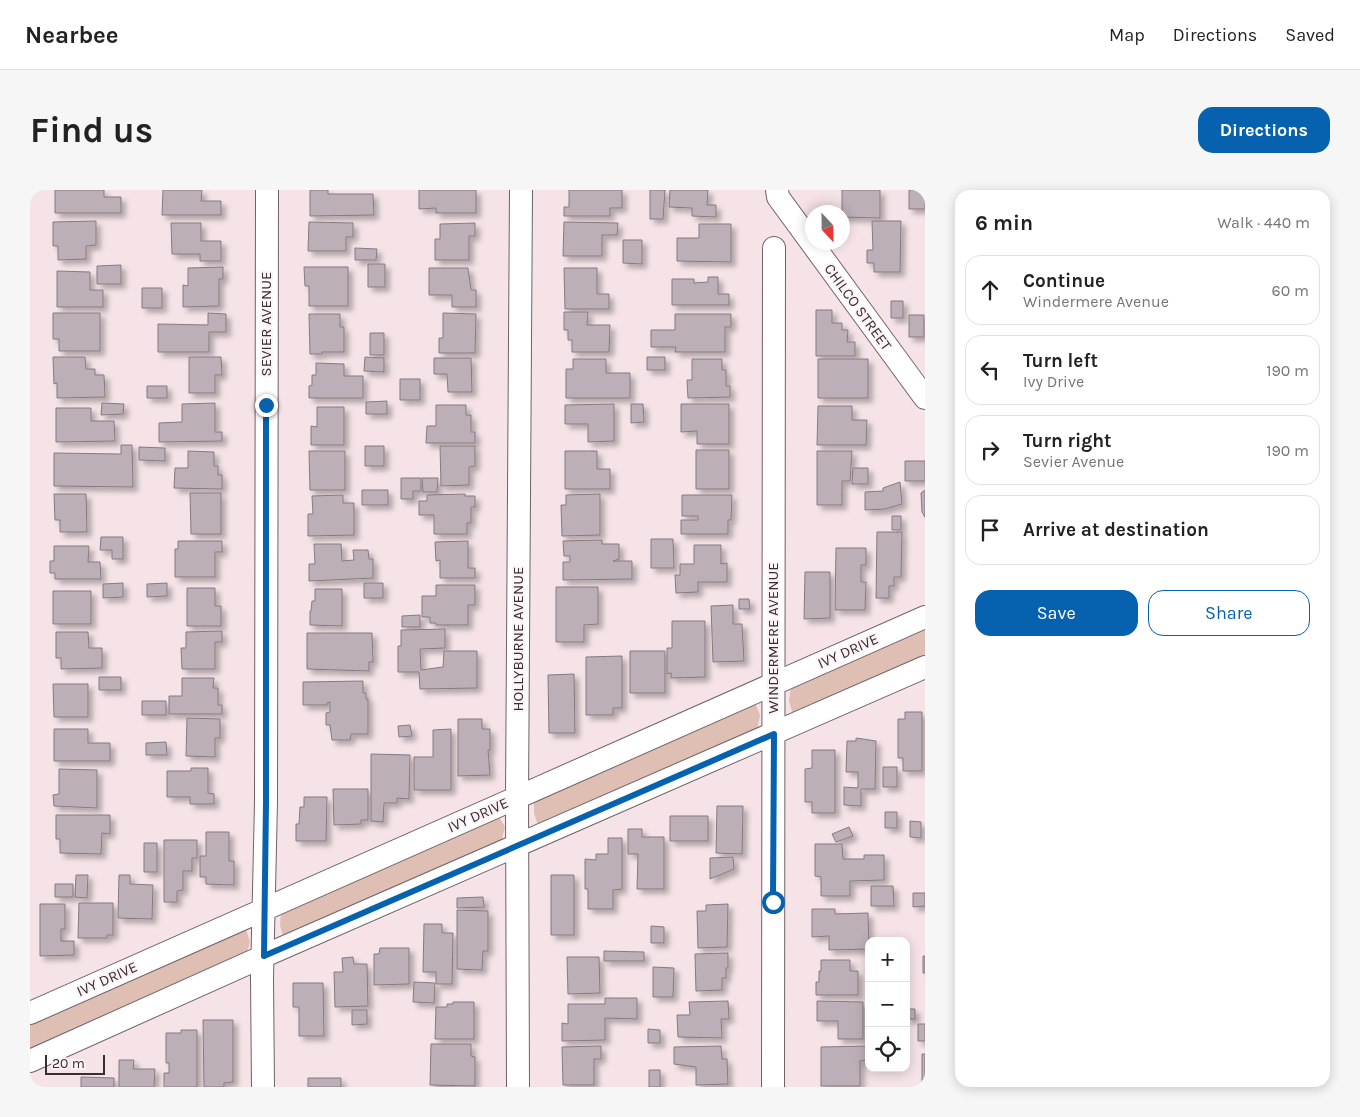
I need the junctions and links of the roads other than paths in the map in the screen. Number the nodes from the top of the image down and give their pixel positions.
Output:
1 (267, 190) edge
2 (521, 190) edge
3 (777, 190) edge
4 (774, 248) dead end
5 (925, 398) edge
6 (925, 616) edge
7 (925, 667) edge
8 (772, 684) junction
9 (774, 734) junction
10 (517, 797) junction
11 (518, 846) junction
12 (264, 910) junction
13 (264, 956) junction
14 (30, 1013) edge
15 (30, 1062) edge
16 (263, 1087) edge
17 (518, 1087) edge
18 (773, 1087) edge

1 - 12 street, SEVIER AVENUE
2 - 10 street, HOLLYBURNE AVENUE
3 - 5 street, CHILCO STREET
4 - 8 street, WINDERMERE AVENUE
6 - 8 street, IVY DRIVE
7 - 9 street
8 - 9 street, WINDERMERE AVENUE
8 - 10 street, IVY DRIVE
9 - 11 street
9 - 18 street, WINDERMERE AVENUE
10 - 11 street, HOLLYBURNE AVENUE
10 - 12 street, IVY DRIVE
11 - 13 street
11 - 17 street, HOLLYBURNE AVENUE
12 - 13 street, SEVIER AVENUE
12 - 14 street, IVY DRIVE
13 - 15 street
13 - 16 street, SEVIER AVENUE

